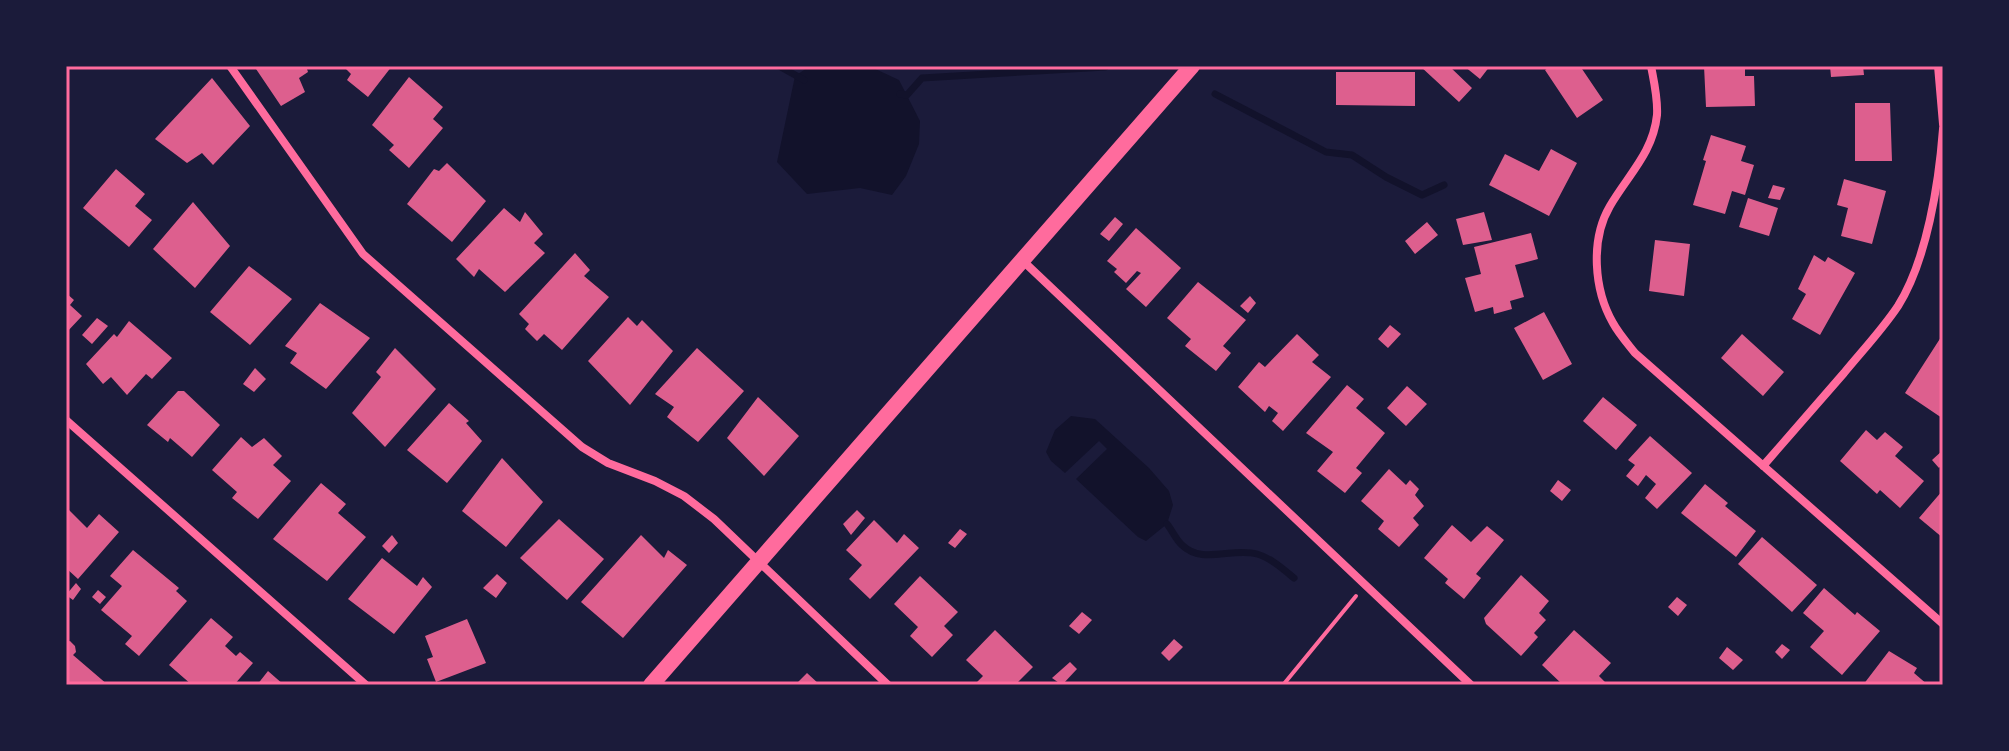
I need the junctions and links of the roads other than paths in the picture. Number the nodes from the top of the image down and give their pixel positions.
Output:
1 (230, 66) edge
2 (1192, 66) edge
3 (1651, 66) edge
4 (1938, 66) edge
5 (1943, 126) edge
6 (1022, 260) junction
7 (68, 425) edge
8 (1763, 466) junction
9 (759, 563) junction
10 (1943, 624) edge
11 (366, 685) edge
12 (651, 685) edge
13 (888, 685) edge
14 (1471, 685) edge

1 - 9 street
2 - 6 main road
3 - 8 street
4 - 5 street
5 - 8 street
6 - 9 main road
6 - 14 street
7 - 11 street
8 - 10 street
9 - 12 main road
9 - 13 street

